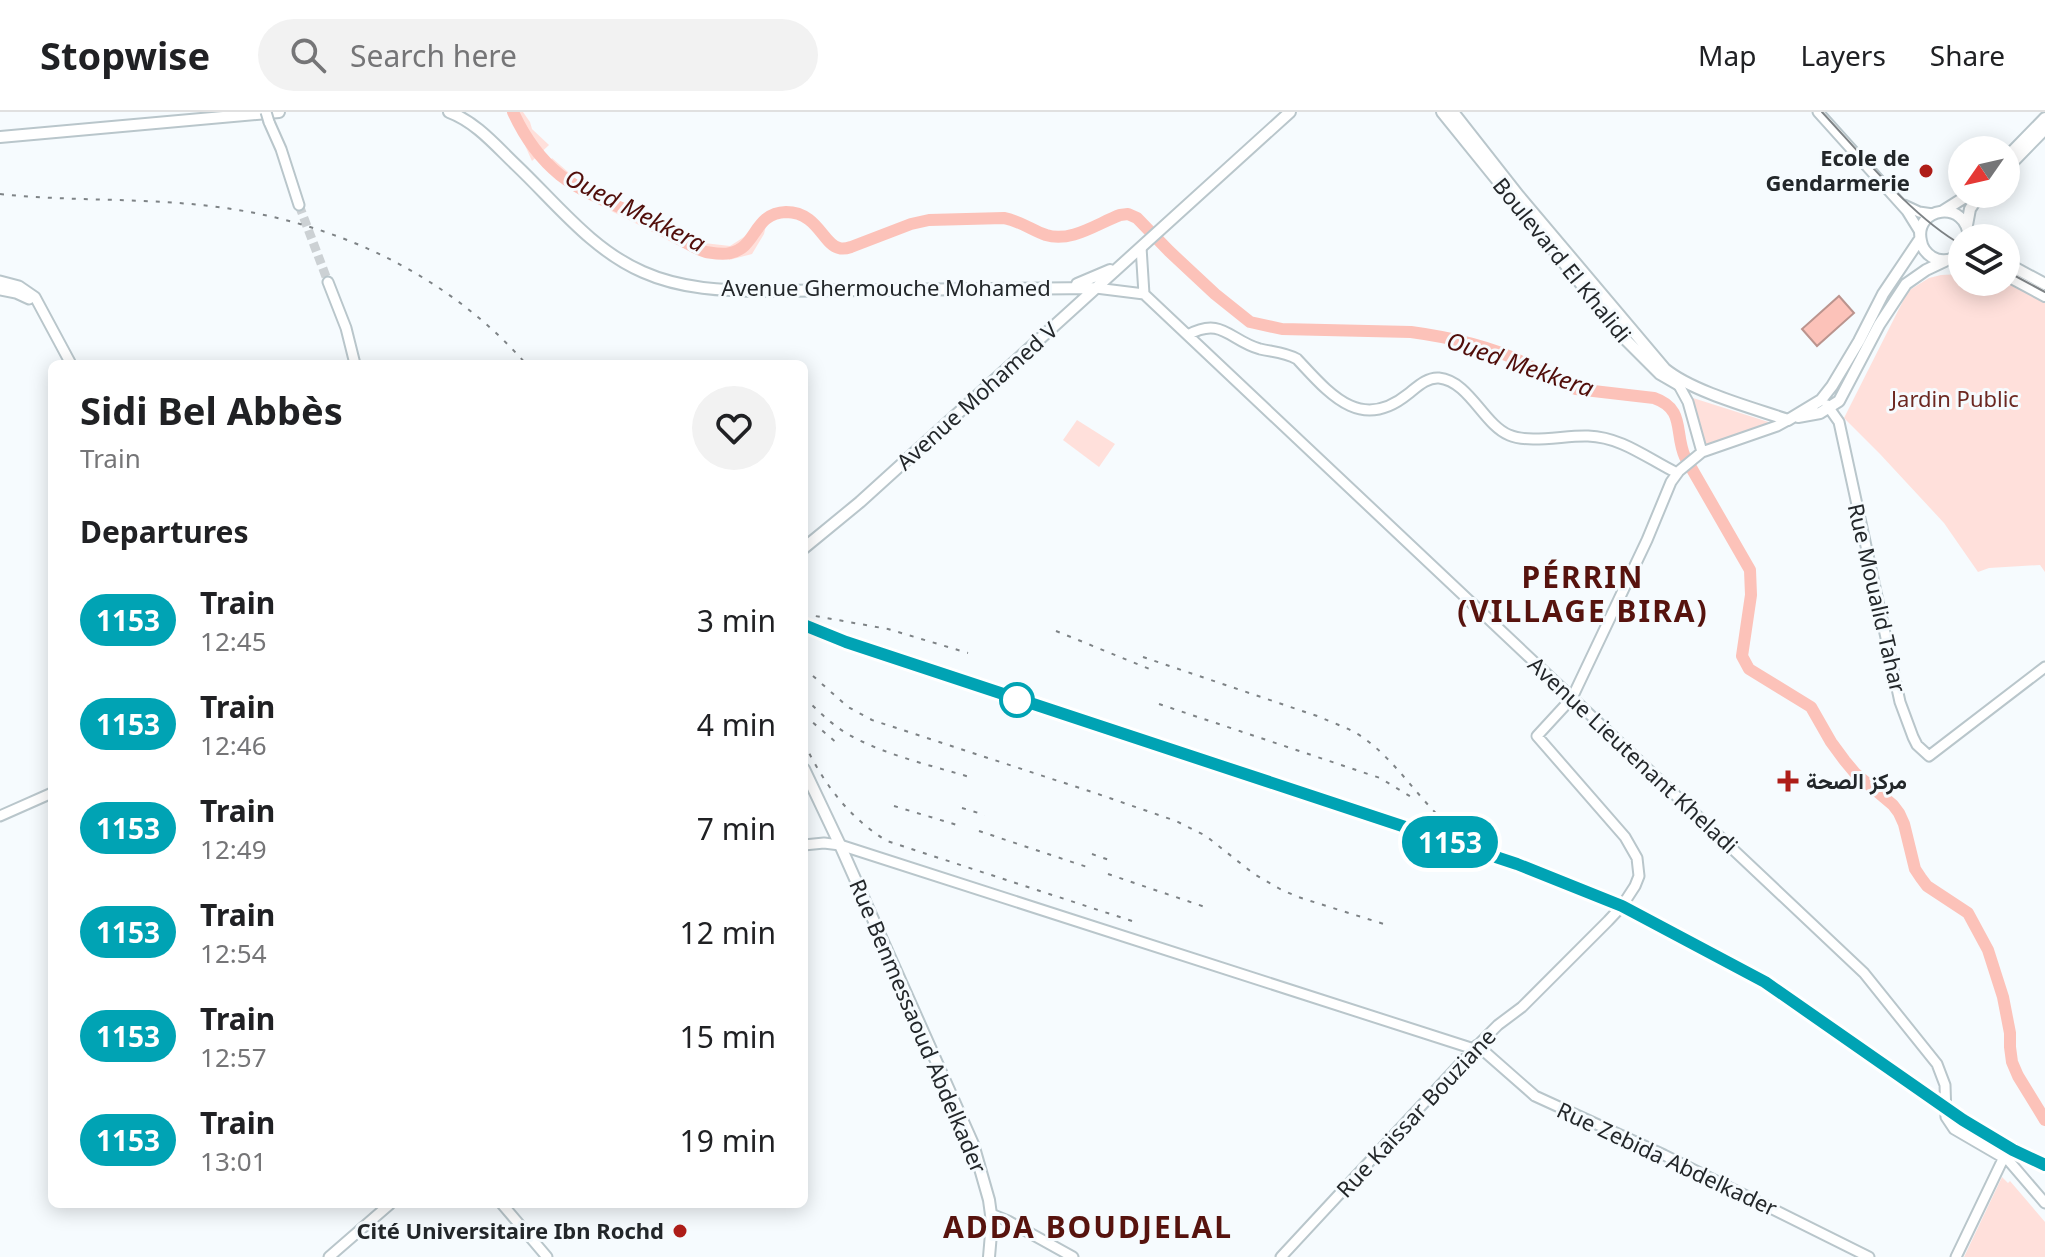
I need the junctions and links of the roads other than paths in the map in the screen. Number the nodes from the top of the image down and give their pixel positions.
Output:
1 (279, 112) edge
2 (449, 112) edge
3 (1290, 112) edge
4 (1442, 112) edge
5 (1453, 112) edge
6 (1818, 112) edge
7 (268, 117) edge
8 (2045, 118) edge
9 (2045, 129) edge
10 (0, 137) edge
11 (2020, 144) edge
12 (2020, 155) edge
13 (1898, 200) junction
14 (299, 205) tunnel mouth
15 (1948, 207) edge
16 (1938, 213) junction
17 (1965, 224) edge
18 (1920, 235) junction
19 (1144, 244) junction
20 (1947, 260) joint
21 (1126, 261) junction
22 (2020, 271) edge
23 (0, 281) edge
24 (328, 282) tunnel mouth
25 (2020, 283) edge
26 (2045, 284) edge
27 (1057, 287) junction
28 (1071, 287) junction
29 (1096, 288) junction
30 (0, 290) edge
31 (1144, 294) junction
32 (2045, 296) edge
33 (39, 304) junction
34 (1075, 307) junction
35 (1871, 331) junction
36 (1188, 335) junction
37 (69, 360) edge
38 (354, 360) edge
39 (1851, 364) junction
40 (1672, 380) junction
41 (1821, 400) junction
42 (1831, 408) junction
43 (1690, 409) junction
44 (1790, 419) junction
45 (1700, 454) junction
46 (1678, 472) junction
47 (808, 545) edge
48 (2045, 667) edge
49 (1572, 698) junction
50 (808, 781) edge
51 (48, 795) edge
52 (0, 816) edge
53 (808, 845) edge
54 (840, 845) junction
55 (1476, 1047) junction
56 (2004, 1157) junction
57 (2045, 1203) edge
58 (385, 1208) edge
59 (505, 1208) edge
60 (991, 1214) junction
61 (329, 1257) edge
62 (547, 1257) edge
63 (989, 1257) edge
64 (1073, 1257) edge
65 (1281, 1257) edge
66 (1869, 1257) edge
67 (1956, 1257) edge

1 - 10 main road
2 - 27 main road, Avenue Ghermouche Mohamed
3 - 19 main road, Avenue Mohamed V
4 - 40 main road, Boulevard El Khalidi
5 - 40 main road
6 - 13 street
7 - 14 street
8 - 11 main road
9 - 12 main road
13 - 16 street
13 - 18 street
15 - 16 main road
16 - 17 main road
16 - 18 main road
18 - 20 main road
18 - 35 main road
19 - 21 main road, Avenue Mohamed V
19 - 31 street
20 - 35 main road
21 - 28 main road
21 - 29 main road, Avenue Mohamed V
22 - 26 main road
23 - 33 street
24 - 38 street
25 - 32 main road
27 - 28 main road, Avenue Ghermouche Mohamed
27 - 34 main road
28 - 29 main road, Avenue Ghermouche Mohamed
29 - 31 street
29 - 34 main road, Avenue Mohamed V
30 - 33 street
31 - 36 street, Avenue Lieutenant Kheladi
33 - 37 street
34 - 47 main road, Avenue Mohamed V
35 - 39 main road
36 - 46 street
36 - 49 street, Avenue Lieutenant Kheladi
39 - 41 main road
39 - 42 main road
40 - 43 street
40 - 43 street
40 - 44 main road
41 - 42 street
41 - 44 main road
42 - 44 main road
42 - 48 street, Rue Moualid Tahar
43 - 45 street
44 - 45 street
45 - 46 street
46 - 49 street
49 - 55 street, Rue Kaissar Bouziane
49 - 56 street, Avenue Lieutenant Kheladi
50 - 54 main road, Rue Benmessaoud Abdelkader
51 - 52 street
53 - 54 street
54 - 55 street
54 - 60 main road, Rue Benmessaoud Abdelkader
55 - 65 street, Rue Kaissar Bouziane
55 - 66 street, Rue Zebida Abdelkader
56 - 57 street
56 - 67 street
58 - 61 street
59 - 62 street
60 - 63 main road, Rue Benmessaoud Abdelkader
60 - 64 street

